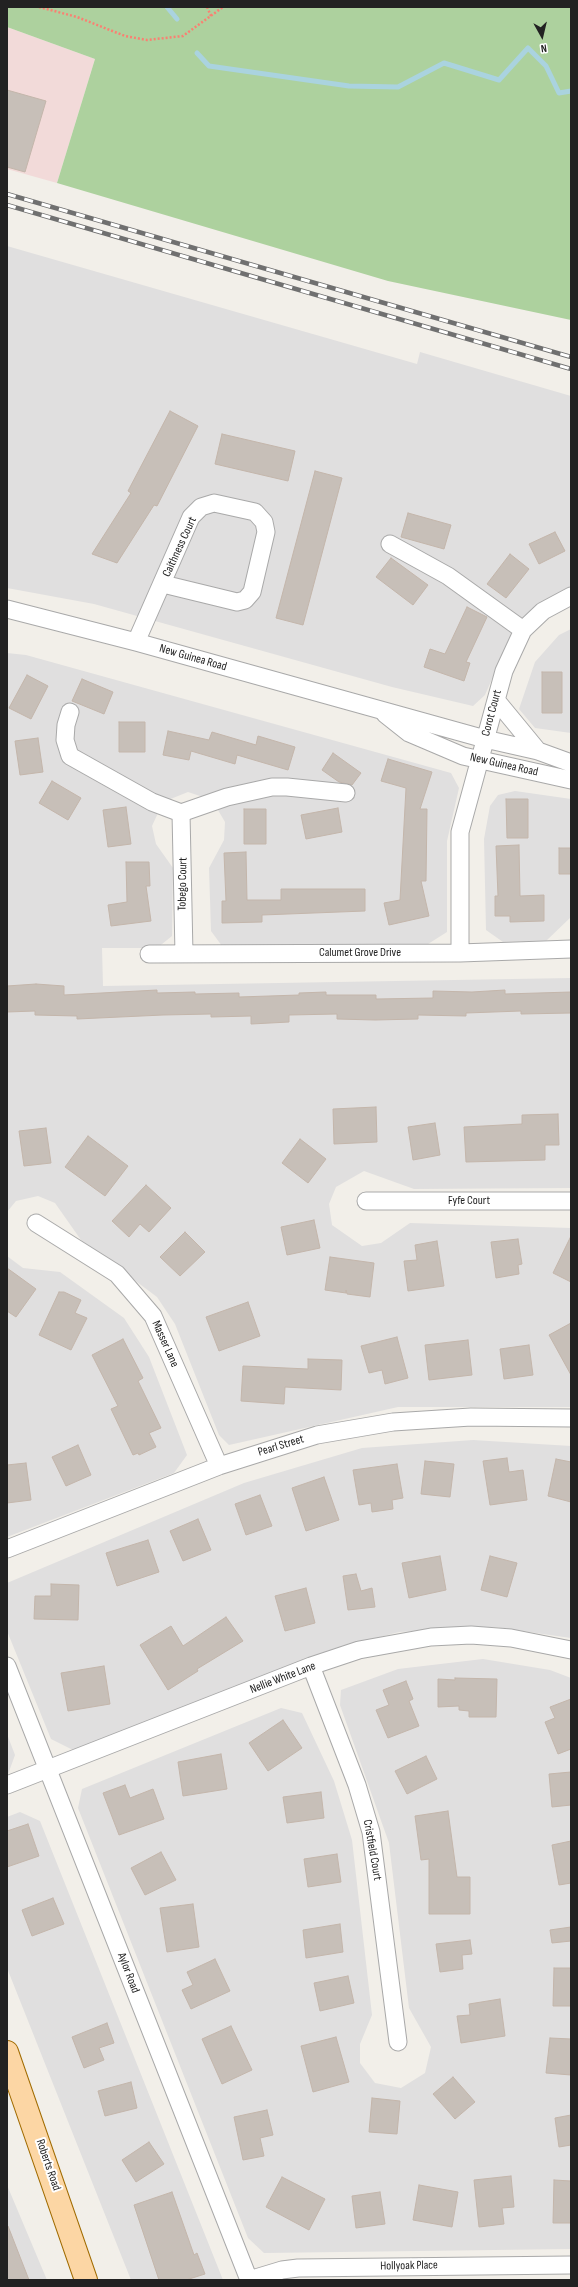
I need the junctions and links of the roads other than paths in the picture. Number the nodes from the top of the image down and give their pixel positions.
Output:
1 (390, 544) dead end
2 (163, 584) junction
3 (571, 596) edge
4 (7, 609) edge
5 (523, 630) junction
6 (136, 642) junction
7 (496, 700) junction
8 (378, 709) junction
9 (70, 712) dead end
10 (485, 739) junction
11 (538, 751) junction
12 (479, 760) junction
13 (571, 763) edge
14 (571, 780) edge
15 (346, 792) dead end
16 (182, 813) junction
17 (571, 949) edge
18 (460, 953) junction
19 (149, 954) dead end
20 (184, 954) junction
21 (366, 1201) dead end
22 (571, 1201) edge
23 (36, 1223) dead end
24 (571, 1418) edge
25 (219, 1466) junction
26 (7, 1549) edge
27 (571, 1650) edge
28 (7, 1666) edge
29 (311, 1666) junction
30 (48, 1770) junction
31 (7, 1785) edge
32 (398, 2042) dead end
33 (7, 2052) edge
34 (571, 2265) edge
35 (86, 2280) edge
36 (249, 2280) edge

1 - 5 street
2 - 2 street, Caithness Court
2 - 6 street, Caithness Court
3 - 5 street, Corot Court
4 - 6 street, New Guinea Road
5 - 7 street, Corot Court
6 - 8 street, New Guinea Road
7 - 10 street, Corot Court
7 - 11 street
8 - 10 street, New Guinea Road
8 - 12 street, New Guinea Road
9 - 16 street
10 - 11 street, New Guinea Road
10 - 12 street, Corot Court
11 - 13 street, New Guinea Road
12 - 14 street, New Guinea Road
12 - 18 street, Corot Court
15 - 16 street
16 - 20 street, Tobego Court
17 - 18 street, Calumet Grove Drive
18 - 20 street, Calumet Grove Drive
19 - 20 street, Calumet Grove Drive
21 - 22 street, Fyfe Court
23 - 25 street, Masser Lane
24 - 25 street, Pearl Street
25 - 26 street, Pearl Street
27 - 29 street, Nellie White Lane
28 - 30 street, Aylor Road
29 - 30 street, Nellie White Lane
29 - 32 street, Cristfield Court
30 - 31 street, Nellie White Lane
30 - 36 street, Aylor Road
33 - 35 main road, Roberts Road
34 - 36 street, Hollyoak Place

